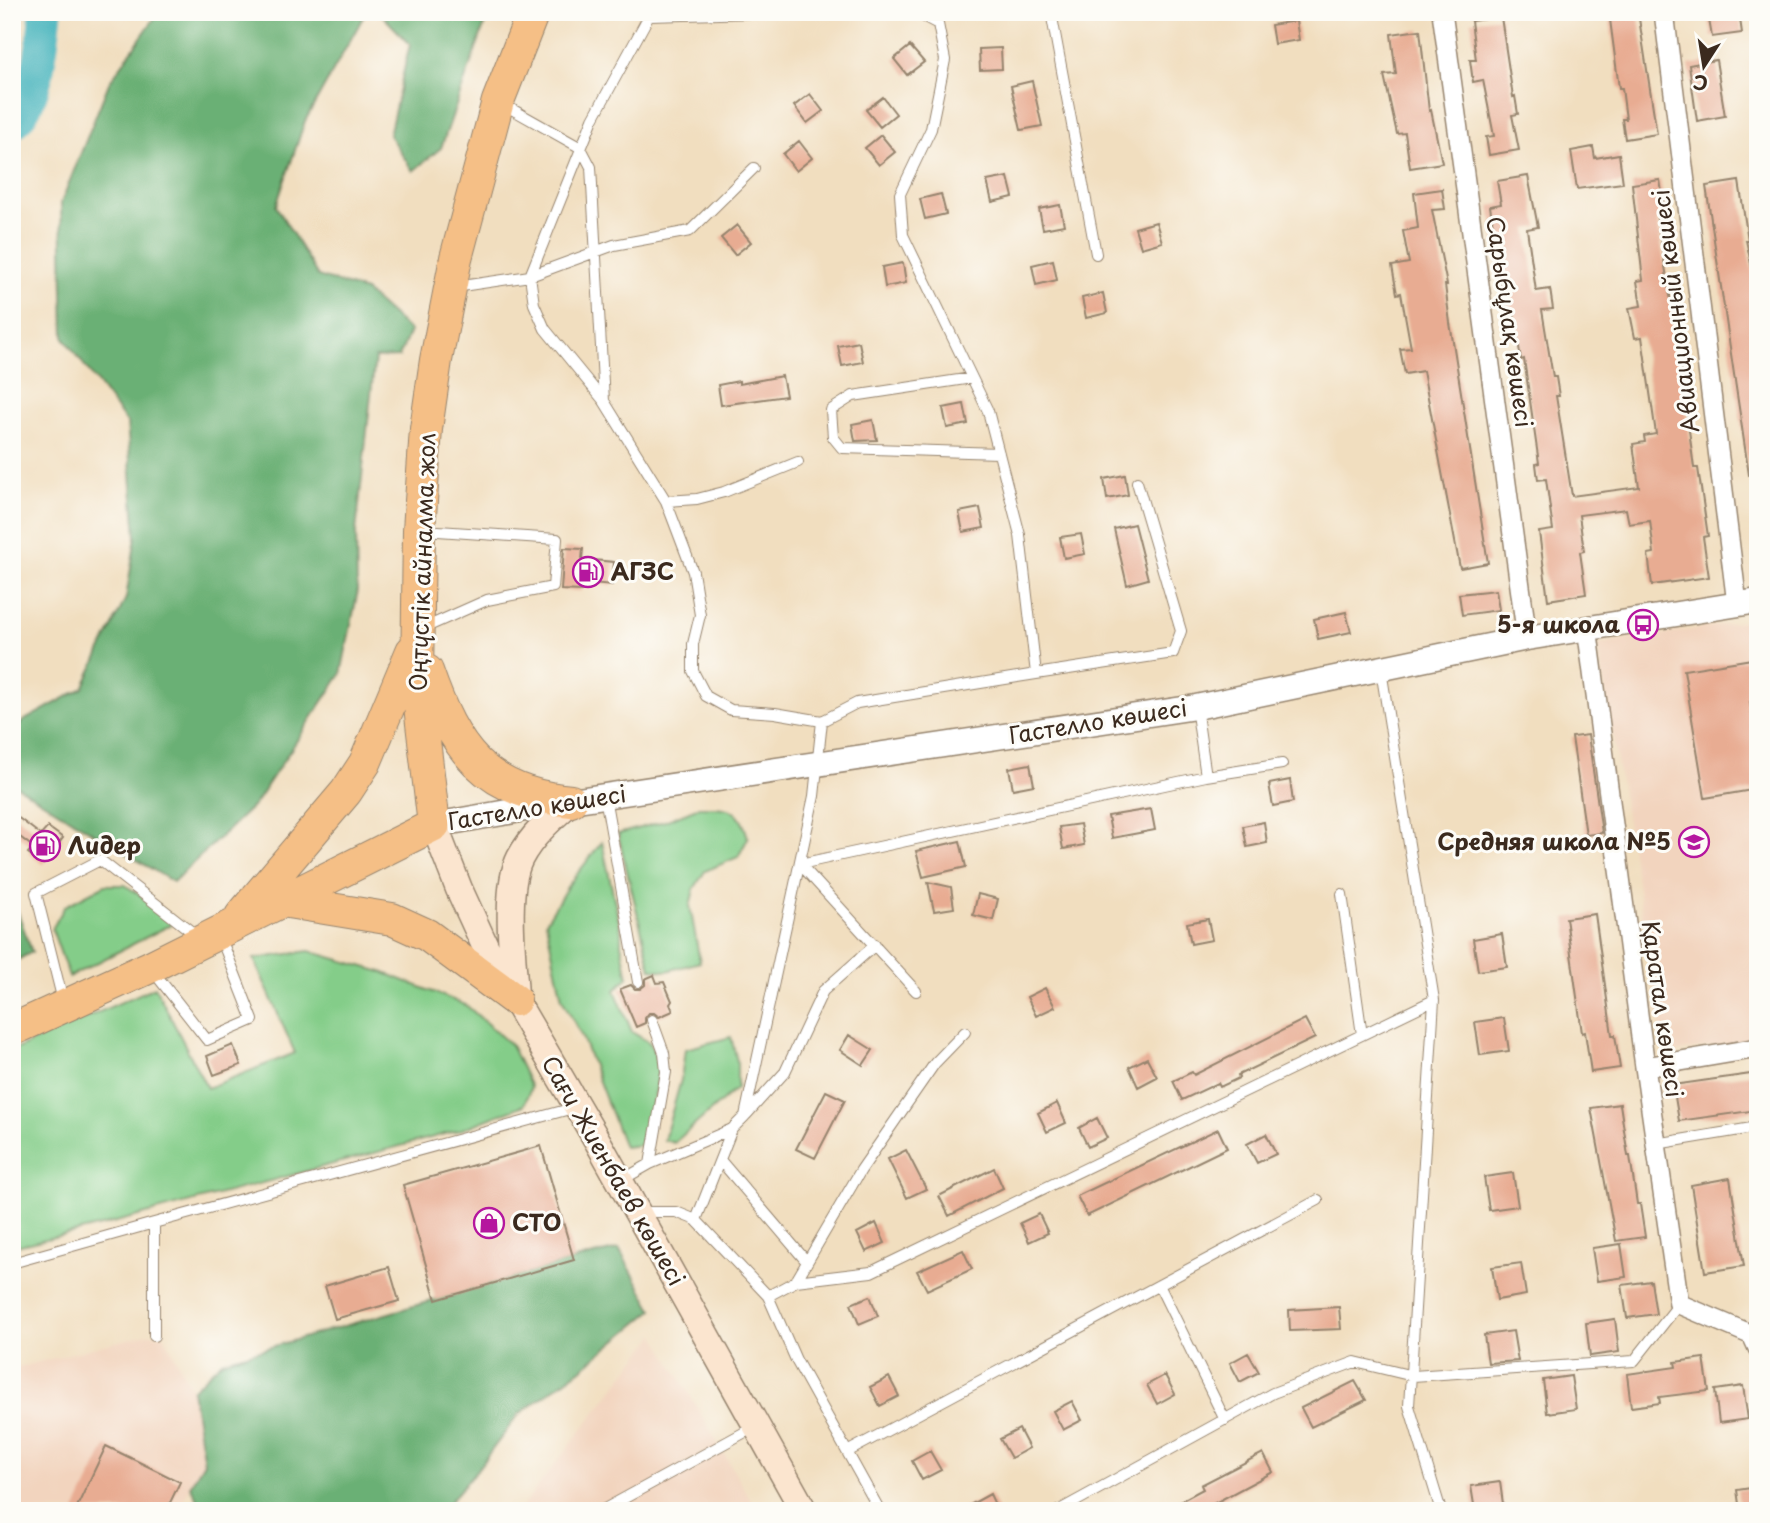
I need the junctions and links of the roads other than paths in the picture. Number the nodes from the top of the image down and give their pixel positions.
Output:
1 (534, 12) edge
2 (789, 12) edge
3 (915, 12) edge
4 (1051, 12) edge
5 (1442, 12) edge
6 (1664, 12) edge
7 (650, 14) edge
8 (498, 102) junction
9 (582, 148) junction
10 (754, 168) dead end
11 (597, 251) junction
12 (1096, 254) dead end
13 (530, 276) junction
14 (450, 287) junction
15 (972, 378) junction
16 (604, 401) junction
17 (999, 453) junction
18 (797, 462) dead end
19 (1137, 482) dead end
20 (666, 501) junction
21 (419, 530) junction
22 (1747, 602) edge
23 (1587, 627) junction
24 (417, 635) junction
25 (1527, 638) junction
26 (1381, 669) junction
27 (1036, 674) junction
28 (1196, 707) junction
29 (822, 721) junction
30 (819, 764) junction
31 (1282, 764) dead end
32 (1206, 776) junction
33 (606, 797) junction
34 (571, 801) junction
35 (434, 825) junction
36 (800, 864) junction
37 (1342, 894) dead end
38 (282, 901) junction
39 (219, 932) junction
40 (875, 945) junction
41 (150, 967) junction
42 (638, 982) dead end
43 (916, 991) dead end
44 (515, 1000) junction
45 (1434, 1000) junction
46 (64, 1006) junction
47 (652, 1020) dead end
48 (12, 1030) edge
49 (965, 1032) dead end
50 (1362, 1035) junction
51 (1758, 1048) edge
52 (1645, 1067) junction
53 (578, 1107) junction
54 (745, 1116) junction
55 (1758, 1127) edge
56 (732, 1129) junction
57 (1656, 1144) junction
58 (720, 1160) junction
59 (650, 1164) junction
60 (620, 1181) junction
61 (1318, 1200) dead end
62 (636, 1212) junction
63 (696, 1220) junction
64 (153, 1223) junction
65 (807, 1262) junction
66 (12, 1263) edge
67 (796, 1281) junction
68 (1158, 1285) junction
69 (768, 1296) junction
70 (1679, 1304) junction
71 (154, 1336) dead end
72 (1756, 1337) edge
73 (1413, 1376) junction
74 (1225, 1420) junction
75 (757, 1426) junction
76 (847, 1452) junction
77 (601, 1511) edge
78 (804, 1511) edge
79 (880, 1511) edge
80 (1058, 1511) edge
81 (1441, 1511) edge

1 - 8 highway, Оңтүстік айналма жол
2 - 7 lane
3 - 15 lane
4 - 12 lane
5 - 25 street, Сарыбұлақ көшесі
6 - 22 street, Авиационный көшесі
7 - 9 lane
8 - 9 lane
8 - 14 highway, Оңтүстік айналма жол
9 - 11 lane
9 - 13 lane
10 - 11 lane
11 - 13 lane
11 - 16 lane
13 - 14 lane
13 - 16 lane
14 - 21 highway, Оңтүстік айналма жол
15 - 17 lane
15 - 17 lane
16 - 20 lane
17 - 27 lane
18 - 20 lane
19 - 27 lane
20 - 29 lane
21 - 24 highway, Оңтүстік айналма жол
21 - 24 lane
22 - 23 street, Гастелло көшесі
23 - 25 street, Гастелло көшесі
23 - 52 street, Қаратал көшесі
24 - 34 highway
24 - 35 highway, Оңтүстік айналма жол
24 - 39 highway
25 - 26 street, Гастелло көшесі
26 - 28 street, Гастелло көшесі
26 - 45 lane
27 - 29 lane
28 - 30 street, Гастелло көшесі
28 - 32 lane
29 - 30 lane
30 - 33 street, Гастелло көшесі
30 - 36 lane
31 - 32 lane
32 - 36 lane
33 - 34 street, Гастелло көшесі
33 - 42 lane
34 - 35 street, Гастелло көшесі
34 - 44 main road
35 - 38 highway
35 - 44 main road, Сағи Жиенбаев көшесі
36 - 40 lane
36 - 54 lane
37 - 50 lane
38 - 39 highway
38 - 44 highway
39 - 41 highway
39 - 41 lane
39 - 46 lane
40 - 43 lane
40 - 54 lane
41 - 46 highway
44 - 53 main road, Сағи Жиенбаев көшесі
45 - 50 lane
45 - 73 lane
46 - 48 highway
47 - 59 lane
49 - 65 lane
50 - 67 lane
51 - 52 street
52 - 57 street, Қаратал көшесі
53 - 60 main road, Сағи Жиенбаев көшесі
53 - 64 lane
54 - 56 lane
55 - 57 lane
56 - 58 lane
56 - 59 lane
57 - 70 street, Қаратал көшесі
58 - 63 lane
58 - 65 lane
59 - 60 lane
60 - 62 main road, Сағи Жиенбаев көшесі
61 - 68 lane
62 - 63 lane
62 - 75 main road, Сағи Жиенбаев көшесі
63 - 69 lane
64 - 66 lane
64 - 71 lane
65 - 67 lane
67 - 69 lane
68 - 74 lane
68 - 76 lane
69 - 76 lane
70 - 72 street
70 - 73 lane
73 - 74 lane
73 - 81 lane
74 - 80 lane
75 - 77 lane
75 - 78 main road, Сағи Жиенбаев көшесі
76 - 79 lane

